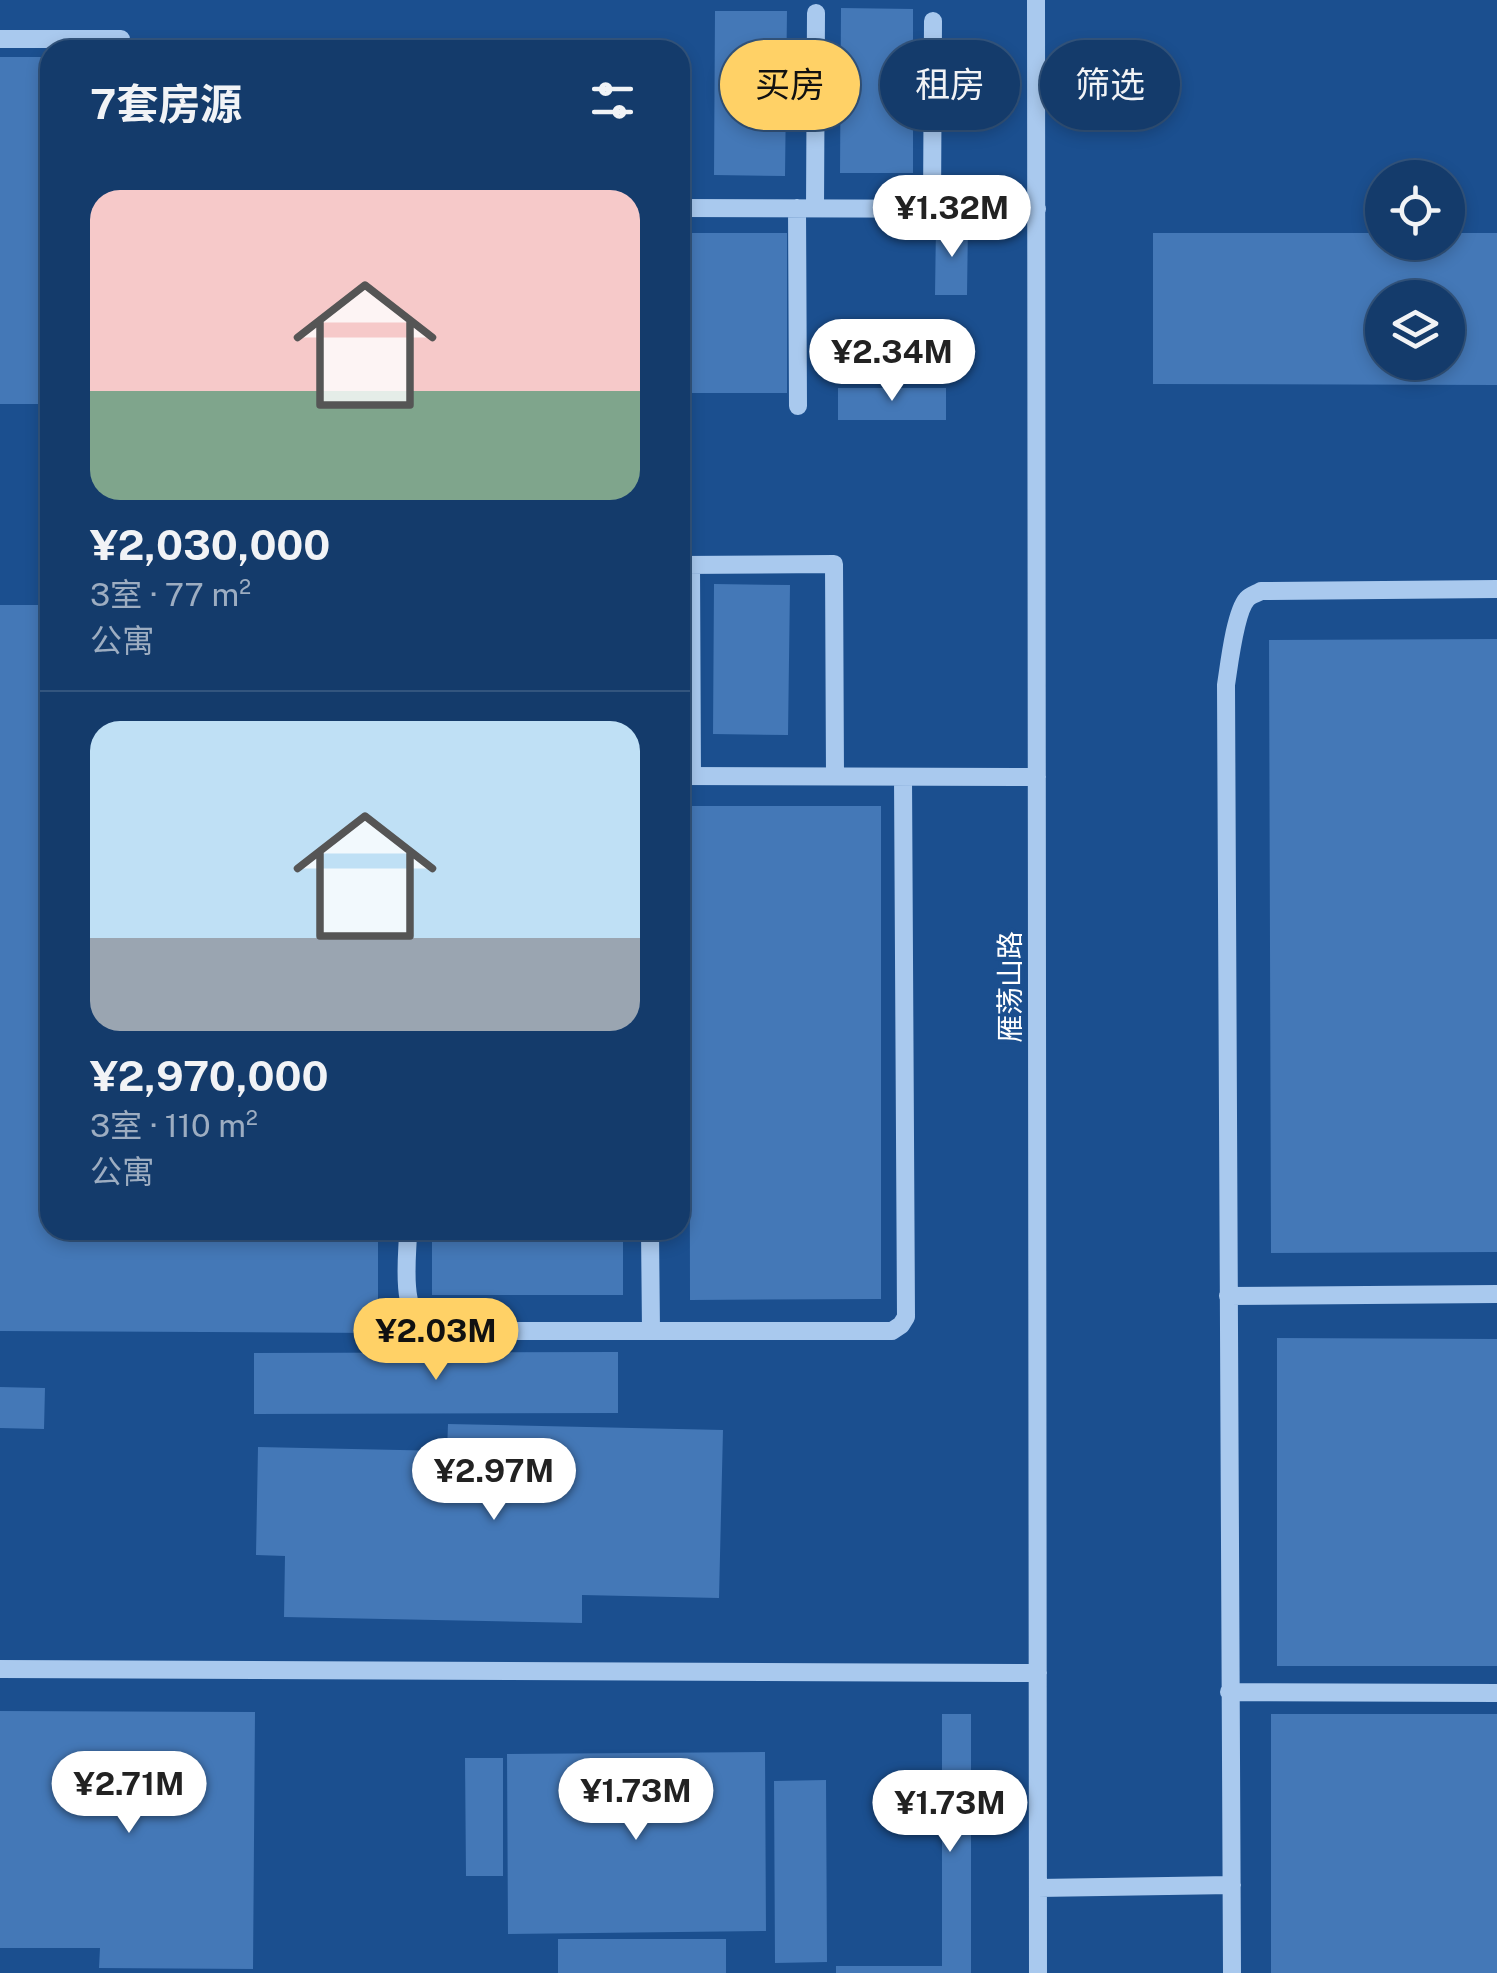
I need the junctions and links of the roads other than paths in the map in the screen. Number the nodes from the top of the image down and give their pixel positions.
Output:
1 (1036, 0) edge
2 (816, 12) dead end
3 (934, 22) dead end
4 (0, 39) edge
5 (121, 39) dead end
6 (690, 208) edge
7 (806, 208) junction
8 (932, 208) junction
9 (1036, 209) junction
10 (798, 406) dead end
11 (690, 565) edge
12 (1497, 589) edge
13 (690, 776) edge
14 (835, 776) junction
15 (903, 777) junction
16 (1037, 778) junction
17 (408, 1240) edge
18 (650, 1240) edge
19 (1497, 1294) edge
20 (1228, 1296) junction
21 (651, 1330) junction
22 (0, 1669) edge
23 (1038, 1673) junction
24 (1229, 1692) junction
25 (1497, 1693) edge
26 (1232, 1884) junction
27 (1038, 1888) junction
28 (1038, 1973) edge
29 (1232, 1973) edge

1 - 9 street, 雁荡山路
2 - 7 street
3 - 8 street
4 - 5 street
6 - 7 street
7 - 8 street
7 - 10 street
8 - 9 street
9 - 16 street, 雁荡山路
11 - 14 street
12 - 20 street
13 - 14 street
14 - 15 street
15 - 16 street
15 - 21 street
16 - 23 street, 雁荡山路
17 - 21 street
18 - 21 street
19 - 20 street
20 - 24 street
22 - 23 street
23 - 27 street, 雁荡山路
24 - 25 street
24 - 26 street
26 - 27 street
26 - 29 street
27 - 28 street, 雁荡山路

